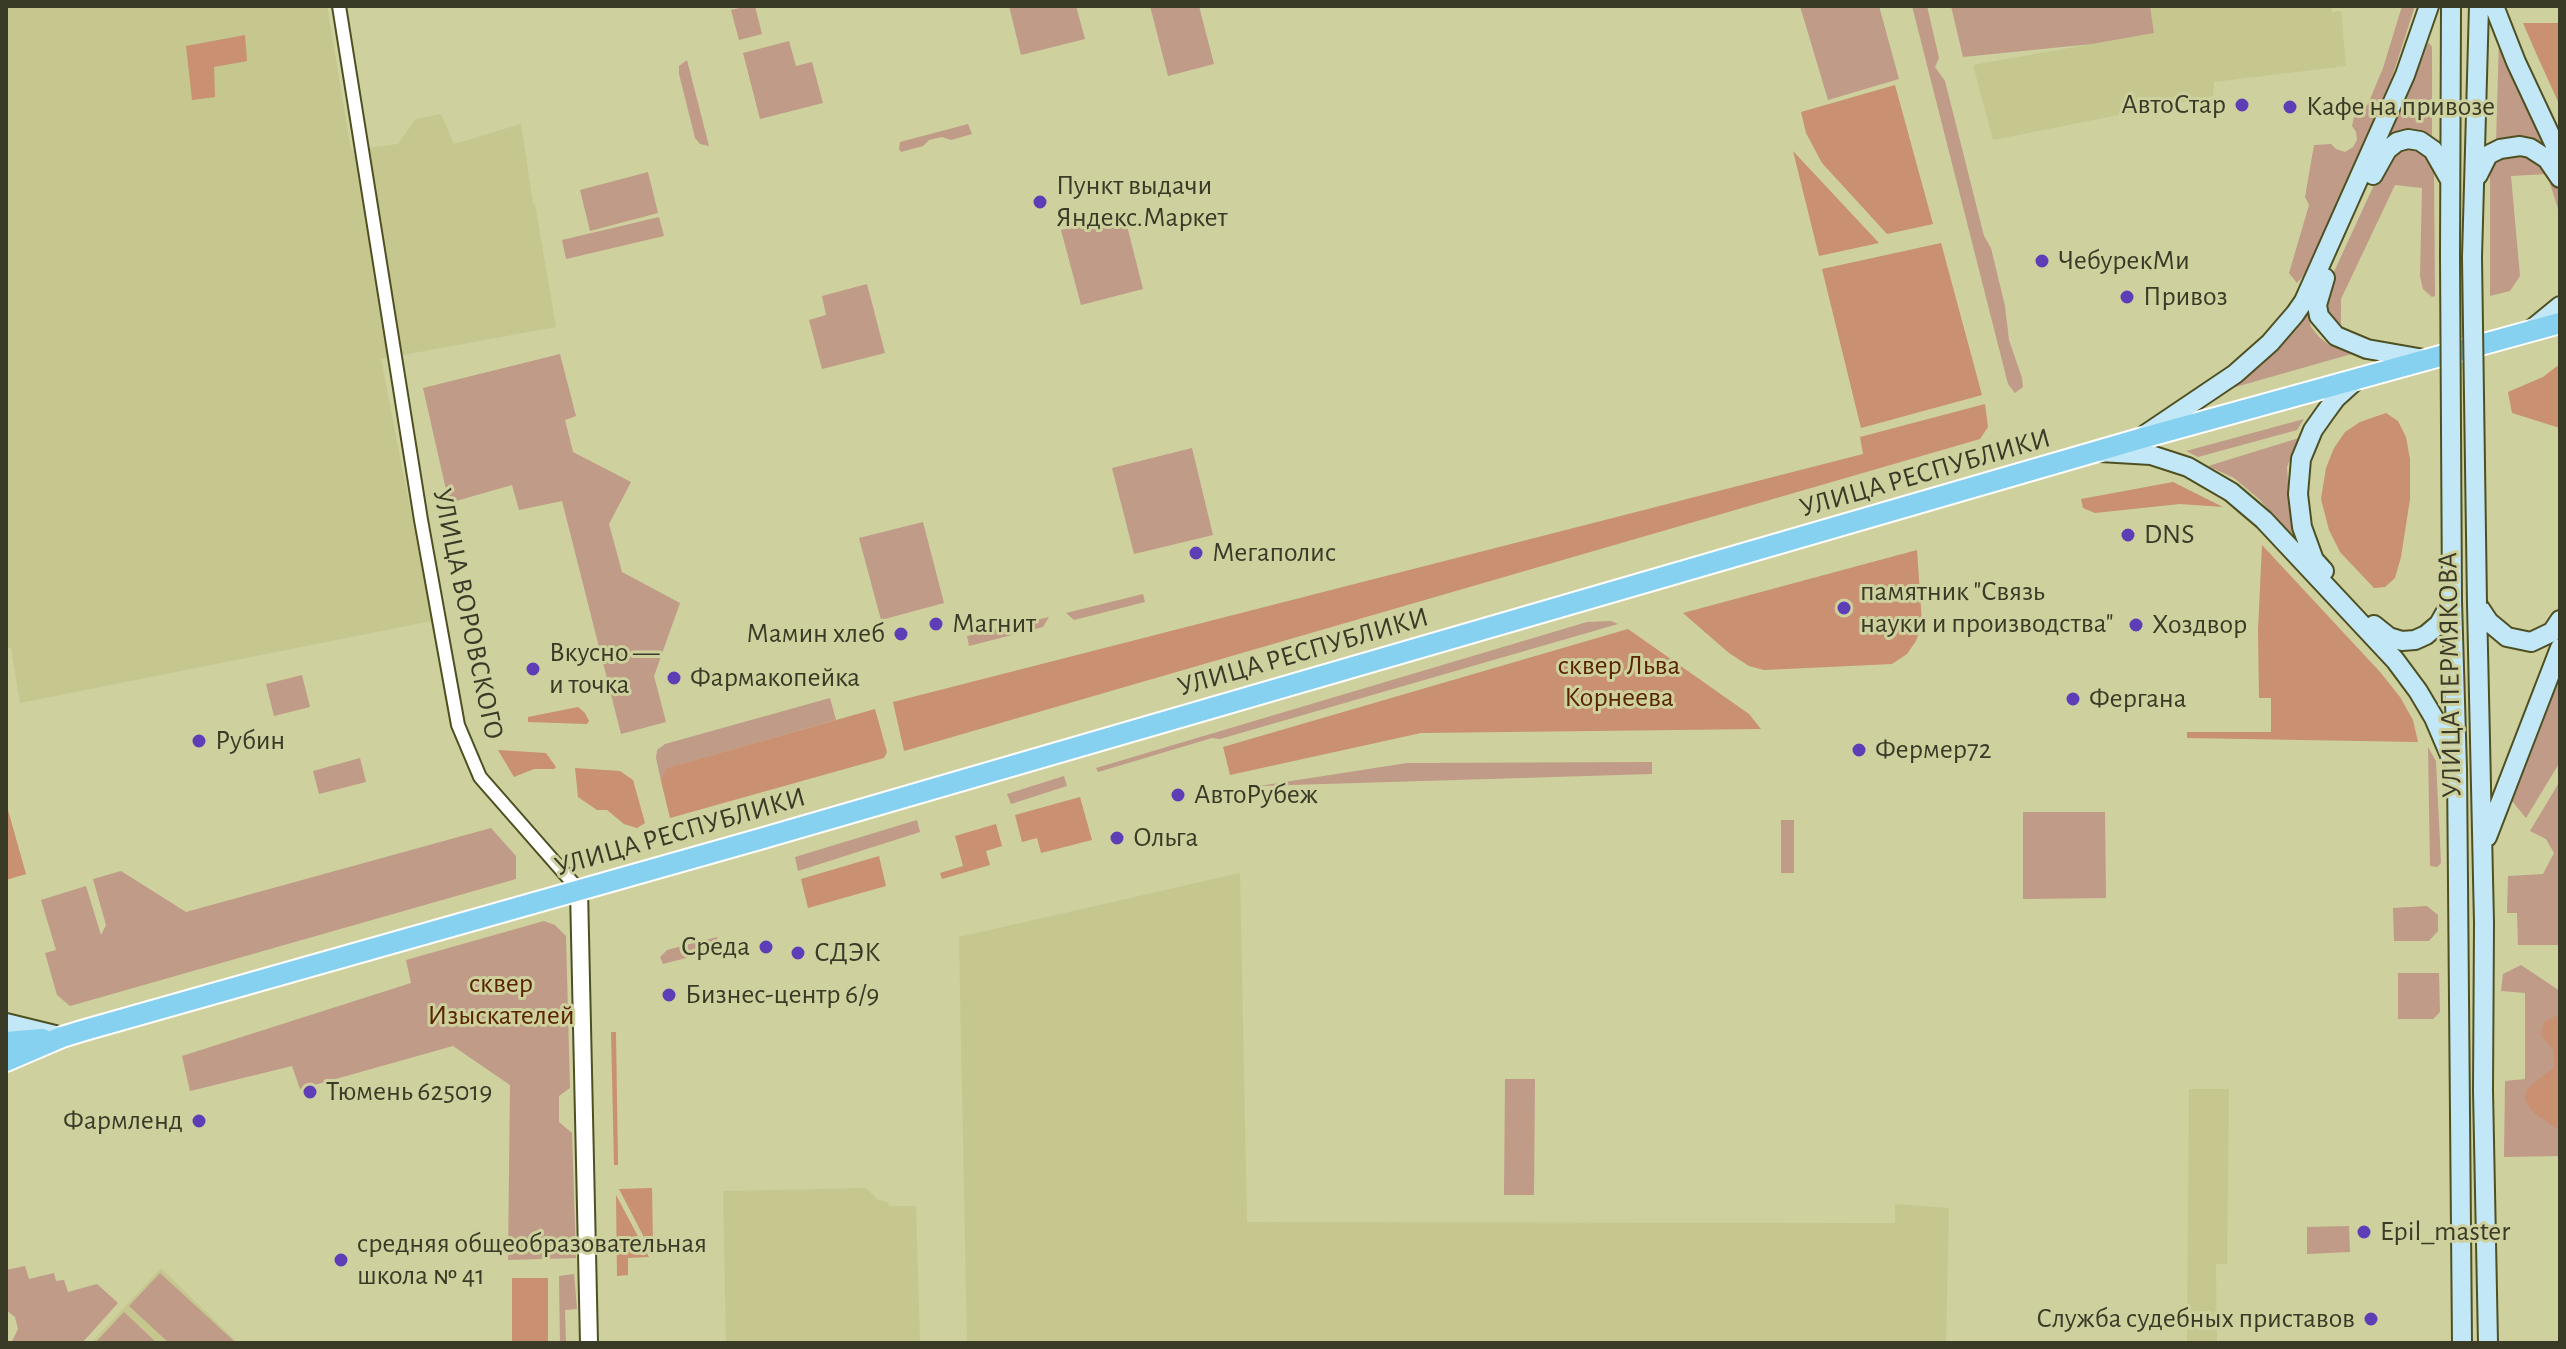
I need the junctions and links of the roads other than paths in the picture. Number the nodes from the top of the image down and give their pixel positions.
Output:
1 (339, 6) edge
2 (2429, 6) edge
3 (2451, 6) edge
4 (2479, 6) edge
5 (2494, 6) edge
6 (2560, 156) edge
7 (2560, 178) edge
8 (2450, 180) junction
9 (2474, 186) junction
10 (2560, 306) edge
11 (2560, 323) edge
12 (2530, 330) junction
13 (2560, 335) edge
14 (2424, 359) junction
15 (2357, 379) junction
16 (2139, 439) junction
17 (2097, 452) junction
18 (2452, 601) junction
19 (2477, 604) junction
20 (2560, 620) edge
21 (2560, 648) edge
22 (2457, 769) junction
23 (2482, 851) junction
24 (579, 890) junction
25 (6, 1023) edge
26 (62, 1037) junction
27 (6, 1042) edge
28 (6, 1061) edge
29 (589, 1343) edge
30 (2462, 1343) edge
31 (2488, 1343) edge

1 - 24 street, УЛИЦА ВОРОВСКОГО
2 - 16 main road
3 - 8 main road, УЛИЦА ПЕРМЯКОВА
4 - 9 main road, УЛИЦА ПЕРМЯКОВА
5 - 6 main road
7 - 9 main road
8 - 14 main road
8 - 18 main road, УЛИЦА ПЕРМЯКОВА, bridge
9 - 19 main road, УЛИЦА ПЕРМЯКОВА, bridge
10 - 12 main road
11 - 12 main road, УЛИЦА РЕСПУБЛИКИ
12 - 13 main road
12 - 14 main road, УЛИЦА РЕСПУБЛИКИ
14 - 15 main road, УЛИЦА РЕСПУБЛИКИ
15 - 16 main road, УЛИЦА РЕСПУБЛИКИ
15 - 18 main road
16 - 17 main road, УЛИЦА РЕСПУБЛИКИ
17 - 22 main road
17 - 24 main road, УЛИЦА РЕСПУБЛИКИ
18 - 22 main road, УЛИЦА ПЕРМЯКОВА
19 - 20 main road
19 - 23 main road, УЛИЦА ПЕРМЯКОВА
21 - 23 main road
22 - 30 main road, УЛИЦА ПЕРМЯКОВА
23 - 31 main road, УЛИЦА ПЕРМЯКОВА
24 - 26 main road, УЛИЦА РЕСПУБЛИКИ
24 - 29 street
25 - 26 main road
26 - 27 main road, УЛИЦА РЕСПУБЛИКИ
26 - 28 main road, УЛИЦА РЕСПУБЛИКИ

